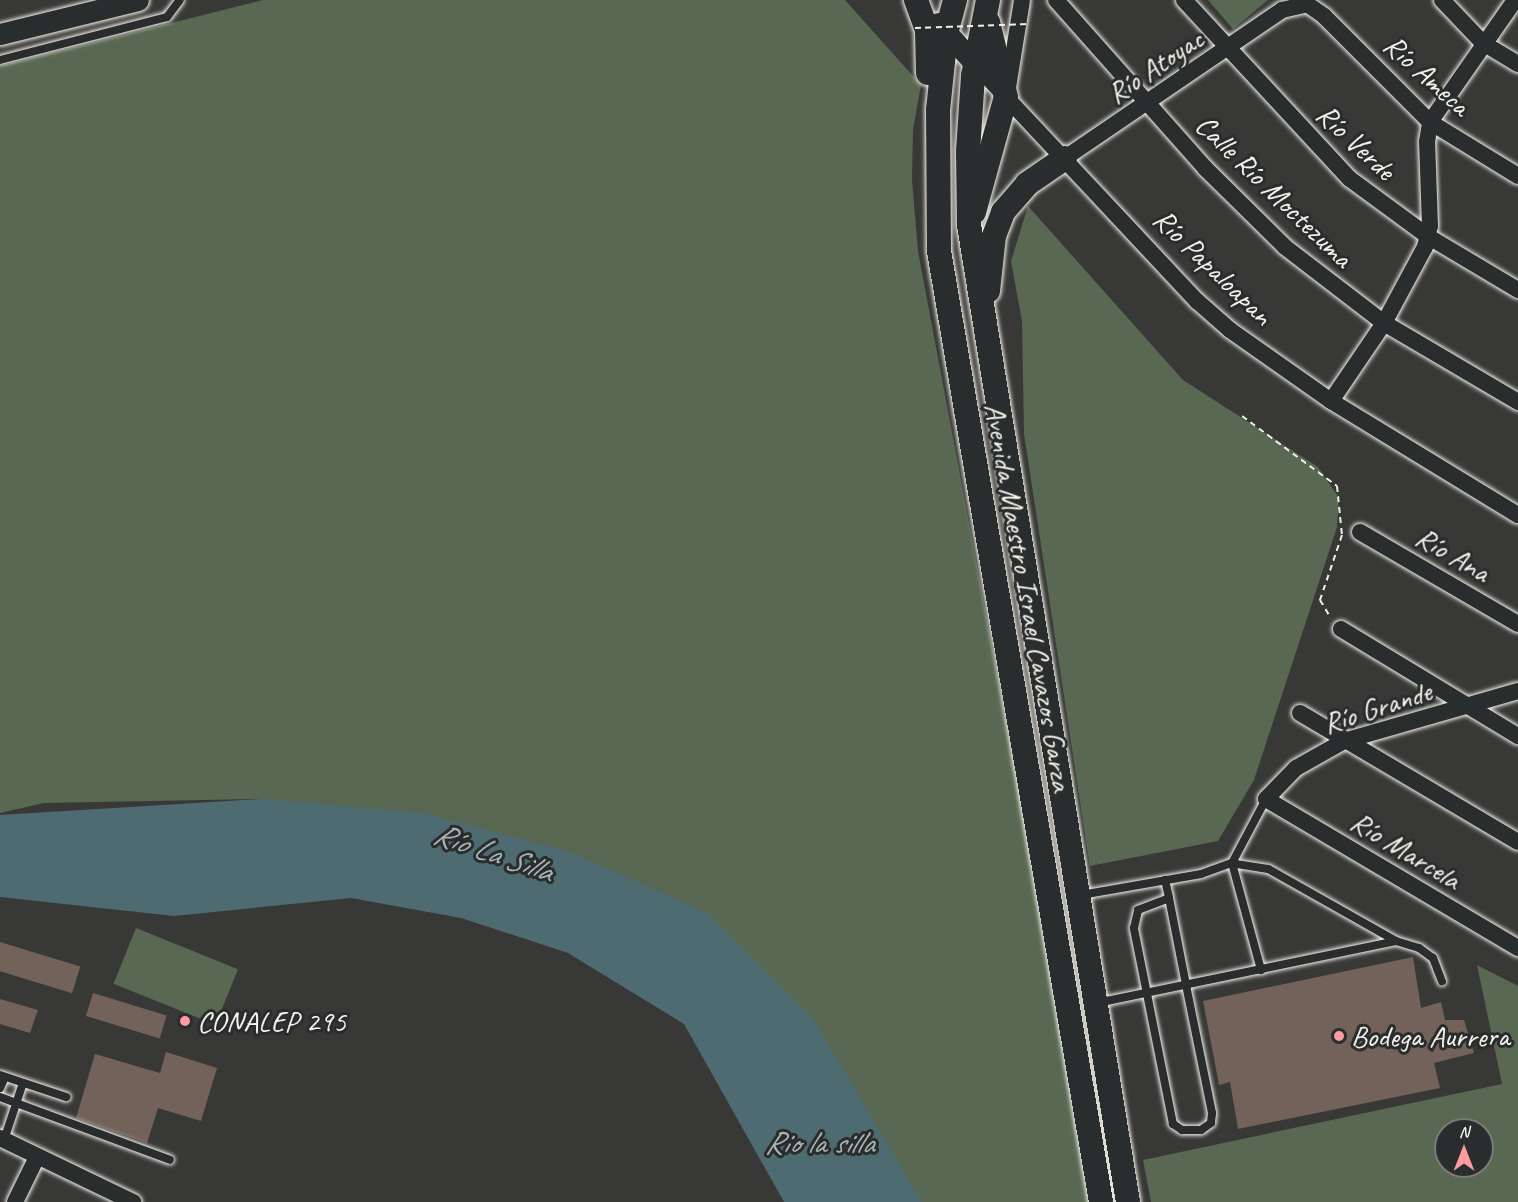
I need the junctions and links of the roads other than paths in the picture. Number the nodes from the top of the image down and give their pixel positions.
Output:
1 (138, 0) edge
2 (180, 0) edge
3 (917, 0) edge
4 (1022, 0) edge
5 (1056, 0) edge
6 (1184, 0) edge
7 (1442, 0) edge
8 (1515, 0) edge
9 (984, 3) edge
10 (953, 4) edge
11 (1307, 4) joint
12 (946, 33) junction
13 (0, 34) edge
14 (1483, 43) junction
15 (1228, 48) junction
16 (0, 60) edge
17 (975, 64) junction
18 (1518, 64) edge
19 (1006, 98) junction
20 (1148, 104) junction
21 (938, 110) junction
22 (1430, 122) junction
23 (1065, 159) junction
24 (1518, 176) edge
25 (969, 225) junction
26 (1429, 237) junction
27 (1518, 290) edge
28 (984, 323) junction
29 (1384, 323) junction
30 (1331, 401) junction
31 (1518, 402) edge
32 (1518, 515) edge
33 (1360, 532) dead end
34 (1518, 624) edge
35 (1341, 629) road end
36 (1005, 639) junction
37 (1518, 691) edge
38 (1045, 694) junction
39 (1468, 707) junction
40 (1300, 713) dead end
41 (1518, 736) edge
42 (1344, 741) junction
43 (1266, 799) junction
44 (1518, 842) edge
45 (1232, 863) junction
46 (1165, 880) junction
47 (1079, 896) junction
48 (1169, 898) junction
49 (1396, 940) junction
50 (1518, 948) edge
51 (1261, 970) junction
52 (1442, 981) dead end
53 (1186, 985) junction
54 (1146, 993) junction
55 (1096, 1003) junction
56 (3, 1076) edge
57 (23, 1083) junction
58 (0, 1088) edge
59 (0, 1097) edge
60 (66, 1097) dead end
61 (17, 1104) junction
62 (2, 1139) edge
63 (1093, 1154) junction
64 (37, 1156) junction
65 (170, 1160) dead end
66 (1127, 1195) edge
67 (15, 1202) edge
68 (133, 1202) edge
69 (1101, 1202) edge

1 - 13 street
2 - 16 lane
3 - 10 main road
3 - 12 street, Río Papaloapan
3 - 21 main road
4 - 19 street
5 - 20 street, Calle Río Moctezuma
6 - 15 street, Río Verde
7 - 14 street
8 - 14 street
9 - 10 main road
9 - 17 main road, Avenida Maestro Israel Cavazos Garza
9 - 19 main road
10 - 12 main road, Avenida Maestro Israel Cavazos Garza
11 - 15 street, Río Atoyac
11 - 22 street, Río Ameca
12 - 17 street, Río Papaloapan
12 - 21 main road, Avenida Maestro Israel Cavazos Garza
14 - 18 street
14 - 22 street
15 - 20 street, Río Atoyac
15 - 26 street, Río Verde
17 - 19 street, Río Papaloapan
17 - 25 main road, Avenida Maestro Israel Cavazos Garza
19 - 23 street, Río Papaloapan
19 - 25 main road
20 - 23 street, Río Atoyac
20 - 29 street, Calle Río Moctezuma
21 - 36 main road, Avenida Maestro Israel Cavazos Garza
22 - 24 street, Río Ameca
22 - 26 street
23 - 28 main road
23 - 30 street, Río Papaloapan
25 - 28 main road, Avenida Maestro Israel Cavazos Garza
26 - 27 street, Río Verde
26 - 29 street
28 - 38 main road, Avenida Maestro Israel Cavazos Garza
29 - 30 street
29 - 31 street, Calle Río Moctezuma
30 - 32 street, Río Papaloapan
33 - 34 street, Río Ana
35 - 39 street
36 - 38 main road
36 - 63 main road, Avenida Maestro Israel Cavazos Garza
37 - 39 street, Río Grande
38 - 47 main road, Avenida Maestro Israel Cavazos Garza
39 - 41 street
39 - 42 street, Río Grande
40 - 42 street
42 - 43 street, Río Grande
42 - 44 street
43 - 45 lane
43 - 50 street, Río Marcela
45 - 46 lane
45 - 49 lane
45 - 51 lane
46 - 47 lane
46 - 48 lane
47 - 55 main road, Avenida Maestro Israel Cavazos Garza
48 - 53 lane
48 - 54 lane
49 - 51 lane
49 - 52 lane
51 - 53 lane
53 - 54 lane
53 - 54 lane
54 - 55 lane
55 - 66 main road, Avenida Maestro Israel Cavazos Garza
56 - 57 lane
56 - 58 lane
57 - 60 lane
57 - 61 lane
59 - 61 lane
61 - 62 lane
61 - 65 lane
62 - 64 street
63 - 66 main road
63 - 69 main road, Avenida Maestro Israel Cavazos Garza
64 - 67 street
64 - 68 street

